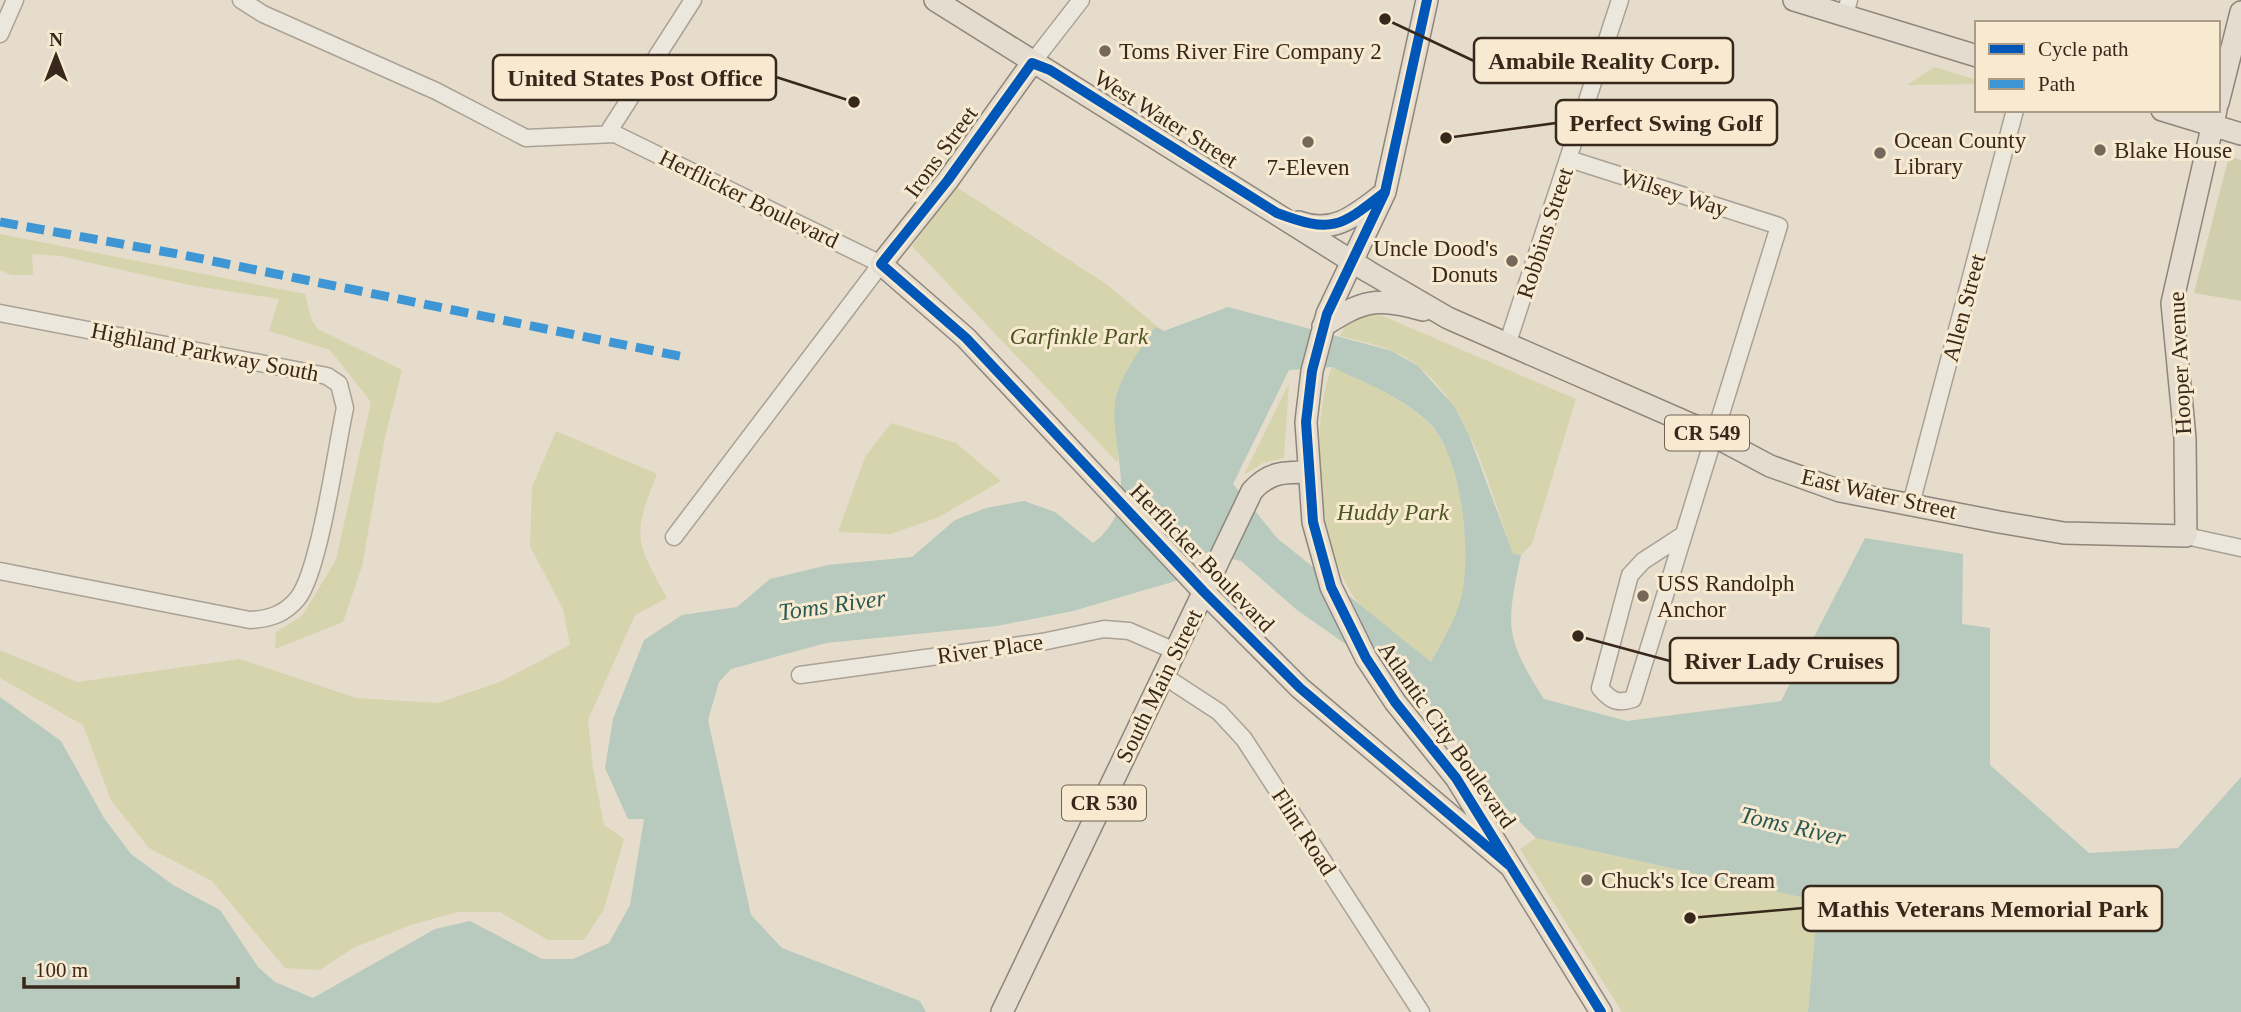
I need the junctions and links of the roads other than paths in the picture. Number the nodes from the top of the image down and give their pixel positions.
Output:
1 (15, 0) edge
2 (241, 0) edge
3 (693, 0) edge
4 (935, 0) edge
5 (1081, 0) edge
6 (1427, 0) edge
7 (1620, 0) edge
8 (1794, 0) edge
9 (1847, 8) edge
10 (2241, 12) edge
11 (0, 34) edge
12 (1975, 55) edge
13 (1032, 62) junction
14 (2220, 95) edge
15 (2014, 112) edge
16 (2177, 112) edge
17 (2214, 117) edge
18 (607, 134) junction
19 (2241, 134) edge
20 (1569, 159) junction
21 (1385, 192) junction
22 (1277, 214) junction
23 (1353, 261) junction
24 (881, 264) junction
25 (0, 313) edge
26 (1448, 318) junction
27 (1323, 326) junction
28 (1507, 345) junction
29 (1714, 437) junction
30 (1308, 472) junction
31 (1911, 504) junction
32 (1683, 535) junction
33 (2186, 536) junction
34 (674, 537) dead end
35 (2241, 548) edge
36 (0, 571) edge
37 (1204, 592) junction
38 (1175, 651) junction
39 (800, 675) dead end
40 (1164, 676) junction
41 (1509, 865) junction
42 (1002, 1012) edge
43 (1421, 1012) edge
44 (1601, 1012) edge

1 - 11 street
2 - 18 street, Herflicker Boulevard
3 - 18 street
4 - 13 main road, West Water Street
5 - 13 street, Irons Street
6 - 21 main road, Atlantic City Boulevard
7 - 20 street, Robbins Street
8 - 9 main road
9 - 12 main road
10 - 14 main road
13 - 22 main road, West Water Street
13 - 24 main road, Irons Street
15 - 31 street, Allen Street
16 - 17 main road
17 - 19 main road
17 - 33 main road, Hooper Avenue
18 - 24 street, Herflicker Boulevard
20 - 28 street, Robbins Street
20 - 29 street, Wilsey Way
21 - 22 main road
21 - 23 main road, Atlantic City Boulevard
22 - 23 main road, West Water Street
23 - 26 main road, East Water Street / CR 549
23 - 27 main road, Atlantic City Boulevard
24 - 34 street, Irons Street
24 - 37 main road, Herflicker Boulevard
25 - 36 street, Highland Parkway South
26 - 27 main road
26 - 28 main road, East Water Street / CR 549
27 - 30 main road, Atlantic City Boulevard
28 - 29 main road, East Water Street / CR 549
29 - 31 main road, East Water Street / CR 549
29 - 32 street
30 - 37 main road, South Main Street / CR 530
30 - 41 main road, Atlantic City Boulevard
31 - 33 main road, East Water Street / CR 549
32 - 32 street
33 - 35 street, East Water Street
37 - 38 main road, South Main Street / CR 530
37 - 41 main road, Herflicker Boulevard
38 - 39 street, River Place
38 - 40 main road, South Main Street / CR 530
40 - 42 main road, South Main Street / CR 530
40 - 43 street, Flint Road
41 - 44 main road, Atlantic City Boulevard

